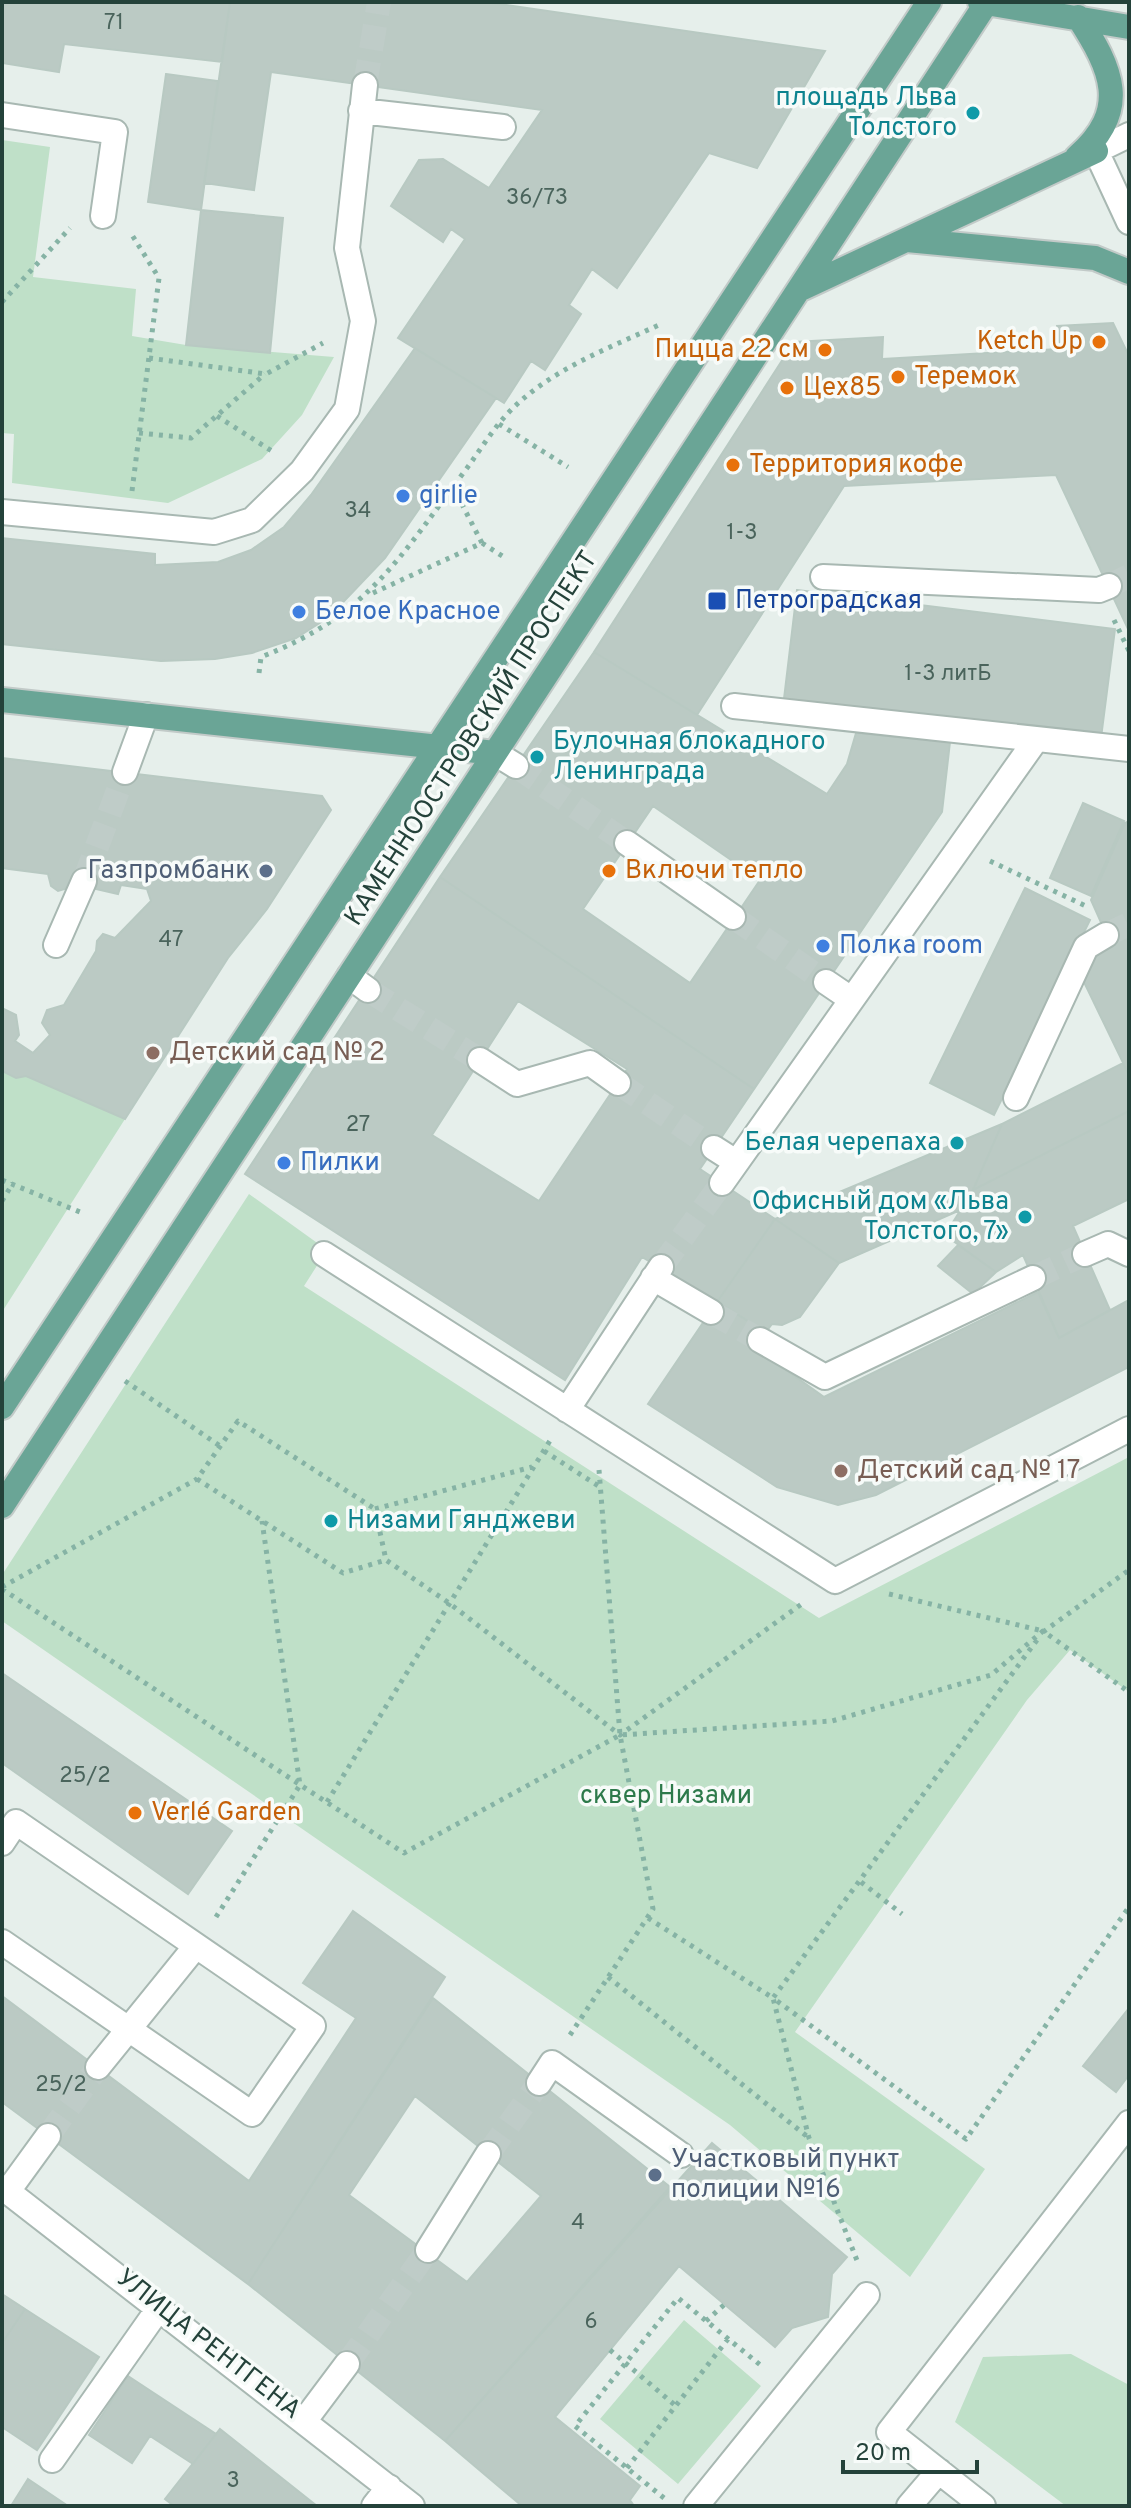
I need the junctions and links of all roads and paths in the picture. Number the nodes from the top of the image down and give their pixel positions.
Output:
1 (929, 2) edge
2 (985, 2) edge
3 (1078, 17) junction
4 (1129, 27) edge
5 (365, 85) tunnel mouth
6 (361, 111) junction
7 (2, 115) edge
8 (503, 127) dead end
9 (1129, 135) edge
10 (1096, 151) junction
11 (1070, 163) junction
12 (103, 216) junction
13 (1129, 222) edge
14 (905, 240) junction
15 (1129, 272) edge
16 (801, 289) junction
17 (2, 302) edge
18 (363, 321) junction
19 (663, 323) dead end
20 (149, 358) junction
21 (266, 374) junction
22 (217, 416) junction
23 (499, 424) junction
24 (139, 433) junction
25 (568, 467) dead end
26 (302, 471) junction
27 (453, 487) junction
28 (2, 512) edge
29 (128, 524) junction
30 (482, 543) junction
31 (507, 559) dead end
32 (823, 577) dead end
33 (1109, 586) tunnel mouth
34 (368, 595) junction
35 (259, 673) dead end
36 (2, 700) edge
37 (734, 706) dead end
38 (146, 715) junction
39 (1035, 741) junction
40 (435, 746) junction
41 (1129, 749) edge
42 (495, 753) junction
43 (516, 766) tunnel mouth
44 (125, 772) tunnel mouth
45 (627, 843) tunnel mouth
46 (961, 846) junction
47 (84, 881) tunnel mouth
48 (733, 917) tunnel mouth
49 (1103, 937) joint
50 (56, 945) dead end
51 (826, 982) tunnel mouth
52 (851, 999) junction
53 (480, 1060) tunnel mouth
54 (618, 1083) tunnel mouth
55 (1016, 1098) dead end
56 (714, 1148) tunnel mouth
57 (736, 1162) junction
58 (2, 1180) edge
59 (13, 1183) junction
60 (722, 1183) tunnel mouth
61 (2, 1201) edge
62 (80, 1212) dead end
63 (324, 1254) dead end
64 (1085, 1254) tunnel mouth
65 (1129, 1254) edge
66 (1033, 1278) tunnel mouth
67 (711, 1312) tunnel mouth
68 (760, 1340) tunnel mouth
69 (120, 1378) dead end
70 (2, 1407) edge
71 (567, 1410) junction
72 (1129, 1429) edge
73 (220, 1446) junction
74 (544, 1451) junction
75 (532, 1467) junction
76 (197, 1479) junction
77 (2, 1506) edge
78 (375, 1509) junction
79 (262, 1521) junction
80 (386, 1560) junction
81 (1129, 1570) edge
82 (835, 1581) junction
83 (2, 1588) edge
84 (449, 1603) junction
85 (1043, 1631) junction
86 (1129, 1692) edge
87 (620, 1735) junction
88 (300, 1785) junction
89 (327, 1802) junction
90 (2, 1843) edge
91 (861, 1882) junction
92 (1129, 1907) edge
93 (902, 1914) dead end
94 (648, 1918) junction
95 (2, 1942) edge
96 (196, 1946) junction
97 (608, 1977) junction
98 (773, 1998) junction
99 (129, 2030) junction
100 (562, 2047) dead end
101 (98, 2067) tunnel mouth
102 (539, 2083) tunnel mouth
103 (1129, 2123) edge
104 (48, 2136) tunnel mouth
105 (809, 2138) junction
106 (488, 2154) tunnel mouth
107 (681, 2155) dead end
108 (5, 2189) edge
109 (428, 2250) tunnel mouth
110 (860, 2268) dead end
111 (867, 2295) dead end
112 (725, 2304) dead end
113 (159, 2308) junction
114 (706, 2321) junction
115 (728, 2339) junction
116 (610, 2350) dead end
117 (347, 2364) tunnel mouth
118 (624, 2365) junction
119 (791, 2389) junction
120 (676, 2406) junction
121 (305, 2420) junction
122 (52, 2460) dead end
123 (627, 2468) junction
124 (939, 2471) junction
125 (381, 2496) edge
126 (412, 2506) edge
127 (675, 2506) edge
128 (696, 2506) edge
129 (909, 2506) edge
130 (983, 2506) edge

1 - 40 main road, КАМЕННООСТРОВСКИЙ ПРОСПЕКТ
2 - 3 main road
2 - 16 main road, КАМЕННООСТРОВСКИЙ ПРОСПЕКТ
3 - 4 main road
3 - 11 main road
5 - 6 street
6 - 8 street
6 - 18 street
7 - 12 street
9 - 10 street
10 - 11 main road
10 - 13 street
11 - 14 main road
12 - 17 path
12 - 20 path
14 - 15 main road
14 - 16 main road
16 - 42 main road, КАМЕННООСТРОВСКИЙ ПРОСПЕКТ
18 - 21 path
18 - 26 street
19 - 23 path
20 - 21 path
20 - 24 path
21 - 22 path
22 - 24 path
22 - 26 path
23 - 25 path
23 - 27 path
24 - 29 path
26 - 29 street
27 - 30 path
27 - 34 path
28 - 29 street
30 - 31 path
30 - 34 path
32 - 33 street
34 - 35 path
36 - 38 main road
37 - 39 street
38 - 40 main road
38 - 44 street
39 - 41 street
39 - 46 street
40 - 42 main road
40 - 70 main road, КАМЕННООСТРОВСКИЙ ПРОСПЕКТ
42 - 43 street
42 - 77 main road, КАМЕННООСТРОВСКИЙ ПРОСПЕКТ
45 - 48 street
46 - 49 path
46 - 52 street
47 - 50 street
49 - 55 street
51 - 52 street
52 - 57 street
53 - 54 street
56 - 57 street
57 - 60 street
58 - 59 path
59 - 61 path
59 - 62 path
63 - 71 street
64 - 65 street
66 - 68 street
67 - 71 street
69 - 73 path
71 - 74 path
71 - 82 street
72 - 82 street
73 - 76 path
73 - 78 path
74 - 75 path
74 - 87 path
75 - 78 path
75 - 84 path
76 - 79 path
76 - 83 path
78 - 80 path
79 - 80 path
79 - 88 path
80 - 84 path
81 - 85 path
82 - 85 path
82 - 87 path
83 - 88 path
84 - 87 path
84 - 89 path
85 - 86 path
85 - 87 path
85 - 91 path
87 - 89 path
87 - 94 path
88 - 89 path
88 - 96 path
90 - 96 street
91 - 93 path
91 - 98 path
92 - 98 path
94 - 97 path
94 - 98 path
95 - 99 street
96 - 99 street
96 - 99 street
97 - 100 path
97 - 105 path
98 - 105 path
99 - 101 street
102 - 107 street
103 - 124 street
104 - 108 street
105 - 110 path
106 - 109 street
108 - 113 street, УЛИЦА РЕНТГЕНА
111 - 119 street
112 - 114 path
113 - 121 street, УЛИЦА РЕНТГЕНА
113 - 122 street
114 - 115 path
114 - 118 path
115 - 119 path
115 - 120 path
116 - 118 path
117 - 121 street
118 - 120 path
118 - 123 path
119 - 128 street
120 - 123 path
121 - 125 street, УЛИЦА РЕНТГЕНА
123 - 127 path
124 - 129 street
124 - 130 street
125 - 126 street, УЛИЦА РЕНТГЕНА

